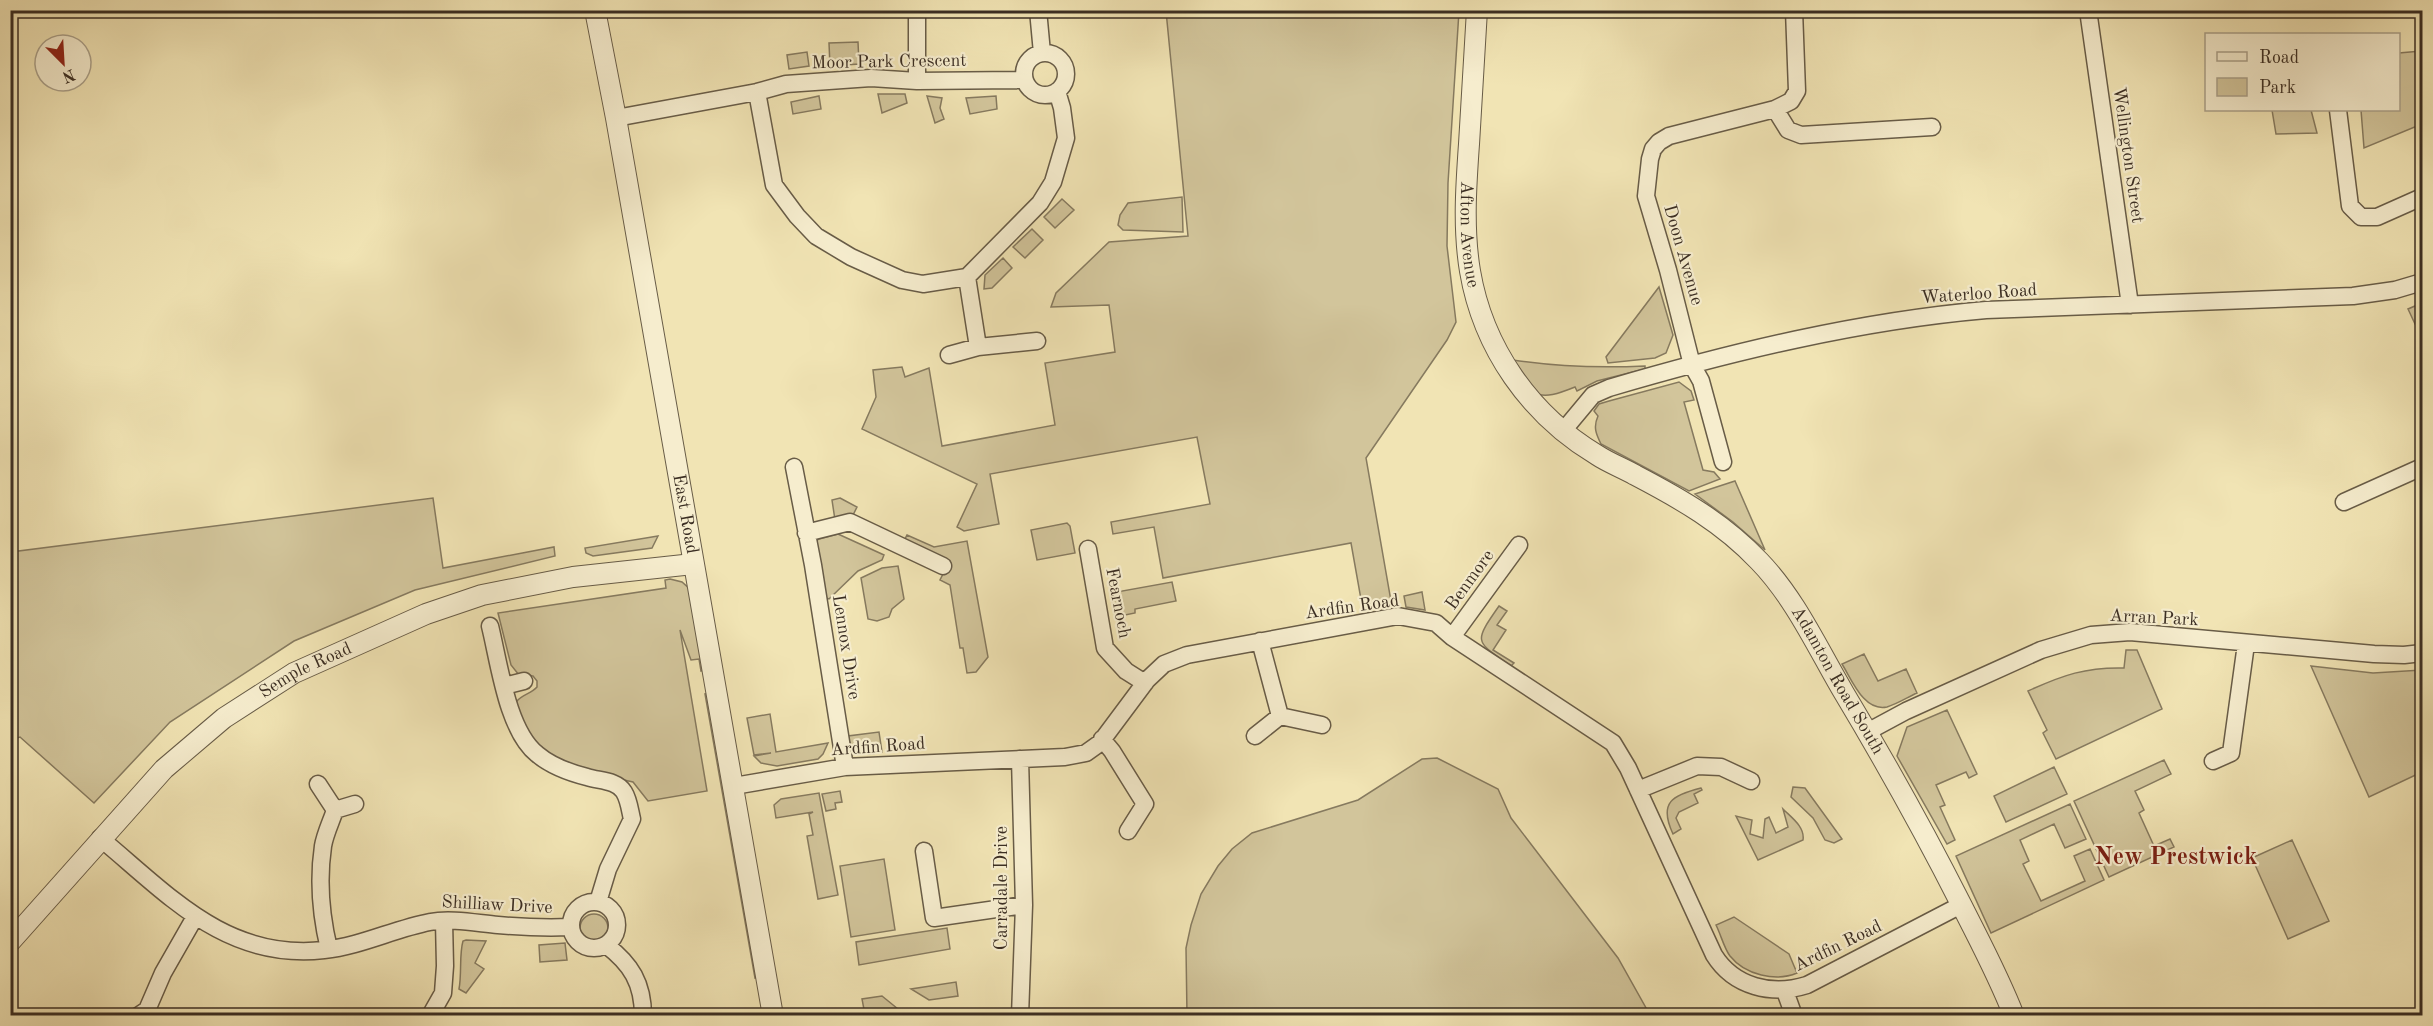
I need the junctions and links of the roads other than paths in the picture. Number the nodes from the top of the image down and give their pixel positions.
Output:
1 (595, 10) edge
2 (917, 10) edge
3 (1038, 10) edge
4 (1477, 10) edge
5 (1794, 10) edge
6 (2088, 10) edge
7 (1042, 53) junction
8 (1024, 80) junction
9 (916, 81) junction
10 (1057, 91) junction
11 (757, 92) junction
12 (1775, 109) junction
13 (2338, 111) edge
14 (616, 118) junction
15 (1932, 127) dead end
16 (2422, 197) edge
17 (967, 277) junction
18 (2422, 282) edge
19 (2130, 305) junction
20 (1037, 341) dead end
21 (978, 347) junction
22 (949, 355) dead end
23 (1692, 365) junction
24 (1563, 431) junction
25 (1723, 462) dead end
26 (794, 467) dead end
27 (2422, 467) edge
28 (2344, 502) dead end
29 (806, 533) junction
30 (1520, 545) dead end
31 (1088, 549) dead end
32 (693, 564) junction
33 (943, 566) dead end
34 (490, 626) dead end
35 (1452, 637) junction
36 (1260, 641) junction
37 (2246, 644) junction
38 (2422, 653) edge
39 (524, 681) dead end
40 (1145, 683) junction
41 (504, 686) junction
42 (1280, 716) junction
43 (1322, 726) dead end
44 (1867, 732) junction
45 (1254, 736) dead end
46 (1102, 740) junction
47 (1020, 759) junction
48 (2213, 761) dead end
49 (845, 767) junction
50 (1751, 781) dead end
51 (318, 784) dead end
52 (734, 786) junction
53 (1638, 790) junction
54 (355, 804) dead end
55 (335, 810) junction
56 (1128, 831) dead end
57 (100, 838) junction
58 (924, 851) dead end
59 (598, 902) junction
60 (1024, 905) junction
61 (1961, 905) junction
62 (195, 917) junction
63 (444, 921) junction
64 (570, 927) junction
65 (10, 942) edge
66 (606, 945) junction
67 (329, 949) junction
68 (1785, 991) junction
69 (147, 1014) edge
70 (430, 1016) edge
71 (643, 1016) edge
72 (773, 1016) edge
73 (1020, 1016) edge
74 (1794, 1016) edge
75 (2014, 1016) edge

1 - 14 street, East Road
2 - 9 street
3 - 7 street
4 - 24 street, Afton Avenue
5 - 12 street, Doon Avenue
6 - 19 street, Wellington Street
7 - 8 street
7 - 10 street
8 - 9 street, Moor Park Crescent
8 - 10 street
9 - 11 street, Moor Park Crescent
10 - 17 street
11 - 14 street, Moor Park Crescent
11 - 17 street
12 - 15 street
12 - 23 street, Doon Avenue
13 - 16 street
14 - 32 street, East Road
17 - 21 street
18 - 19 street, Waterloo Road
19 - 23 street, Waterloo Road
20 - 21 street
21 - 22 street
23 - 24 street, Waterloo Road
23 - 25 street, Doon Avenue
24 - 44 street, Adamton Road South
26 - 29 street, Lennox Drive
27 - 28 street
29 - 33 street
29 - 49 street, Lennox Drive
30 - 35 street, Benmore
31 - 40 street, Fearnoch
32 - 52 street, East Road
32 - 57 street, Semple Road
34 - 41 street
35 - 36 street, Ardfin Road
35 - 53 street, Ardfin Road
36 - 40 street, Ardfin Road
36 - 42 street
37 - 38 street, Arran Park
37 - 44 street, Arran Park
37 - 48 street
39 - 41 street
40 - 46 street, Ardfin Road
41 - 59 street
42 - 43 street
42 - 45 street
44 - 61 street, Adamton Road South
46 - 47 street, Ardfin Road
46 - 56 street
47 - 49 street, Ardfin Road
47 - 60 street, Carradale Drive
49 - 52 street, Ardfin Road
50 - 53 street
51 - 55 street
52 - 72 street, East Road
53 - 68 street, Ardfin Road
54 - 55 street
55 - 67 street
57 - 62 street, Shilliaw Drive
57 - 65 street, Semple Road
58 - 60 street
59 - 64 street, Shilliaw Drive
59 - 66 street
60 - 73 street, Carradale Drive
61 - 68 street, Ardfin Road
61 - 75 street, Adamton Road South
62 - 67 street, Shilliaw Drive
62 - 69 street
63 - 64 street, Shilliaw Drive
63 - 67 street, Shilliaw Drive
63 - 70 street
64 - 66 street, Shilliaw Drive
66 - 71 street
68 - 74 street

